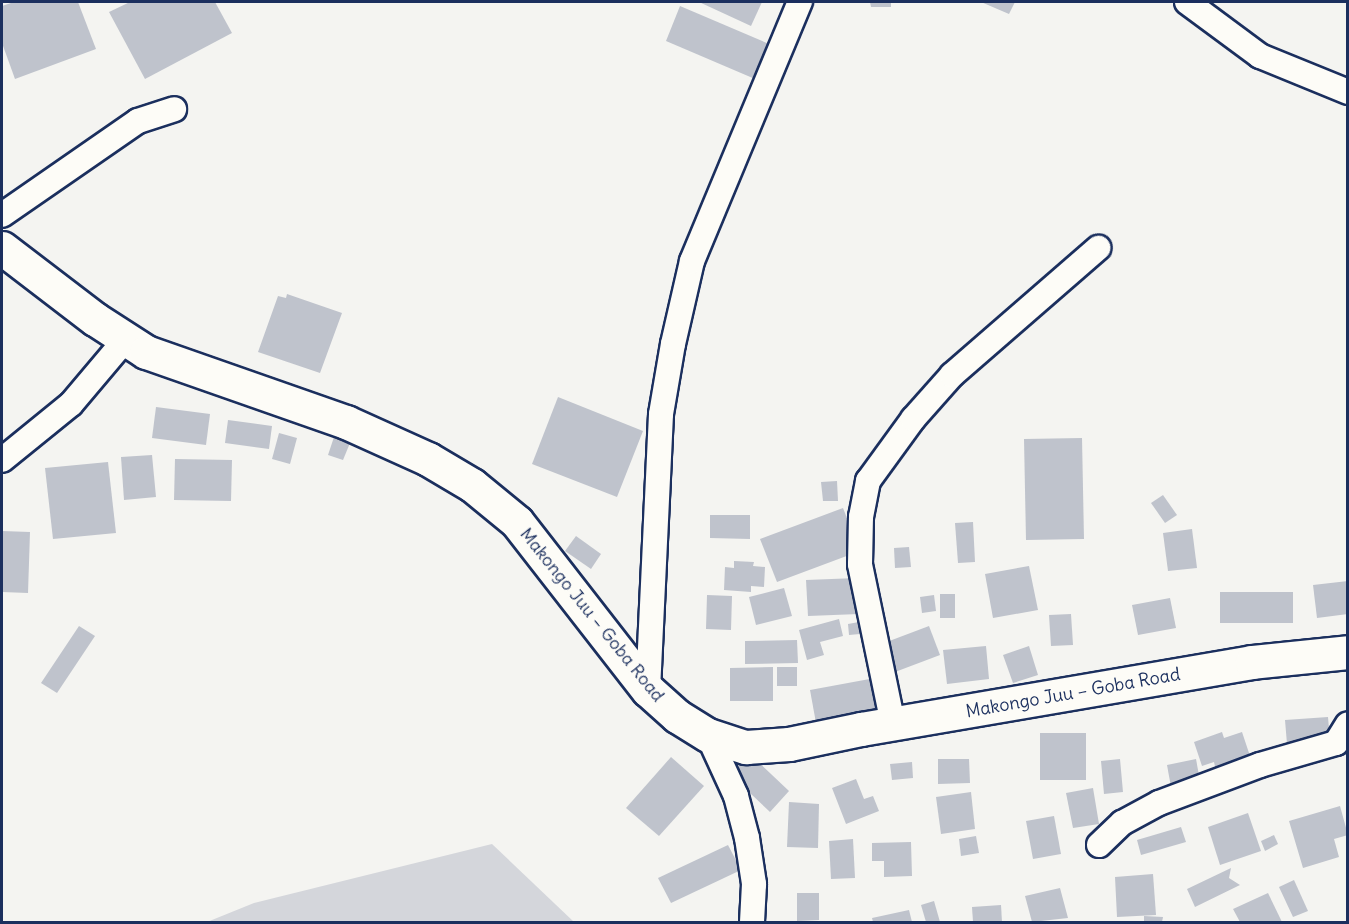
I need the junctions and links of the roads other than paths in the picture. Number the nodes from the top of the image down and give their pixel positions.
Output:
1 (800, 2) edge
2 (1187, 2) edge
3 (1347, 92) edge
4 (174, 109) dead end
5 (2, 215) edge
6 (2, 248) edge
7 (1098, 248) dead end
8 (126, 339) junction
9 (2, 460) edge
10 (1347, 652) edge
11 (648, 690) junction
12 (893, 724) junction
13 (1347, 724) edge
14 (708, 735) junction
15 (1099, 845) dead end
16 (752, 922) edge

1 - 11 street
2 - 3 street
4 - 5 street
6 - 8 street, Makongo Juu – Goba Road
7 - 12 street
8 - 9 street
8 - 11 street, Makongo Juu – Goba Road
10 - 12 street, Makongo Juu – Goba Road
11 - 14 street, Makongo Juu – Goba Road
12 - 14 street, Makongo Juu – Goba Road
13 - 15 street
14 - 16 street

